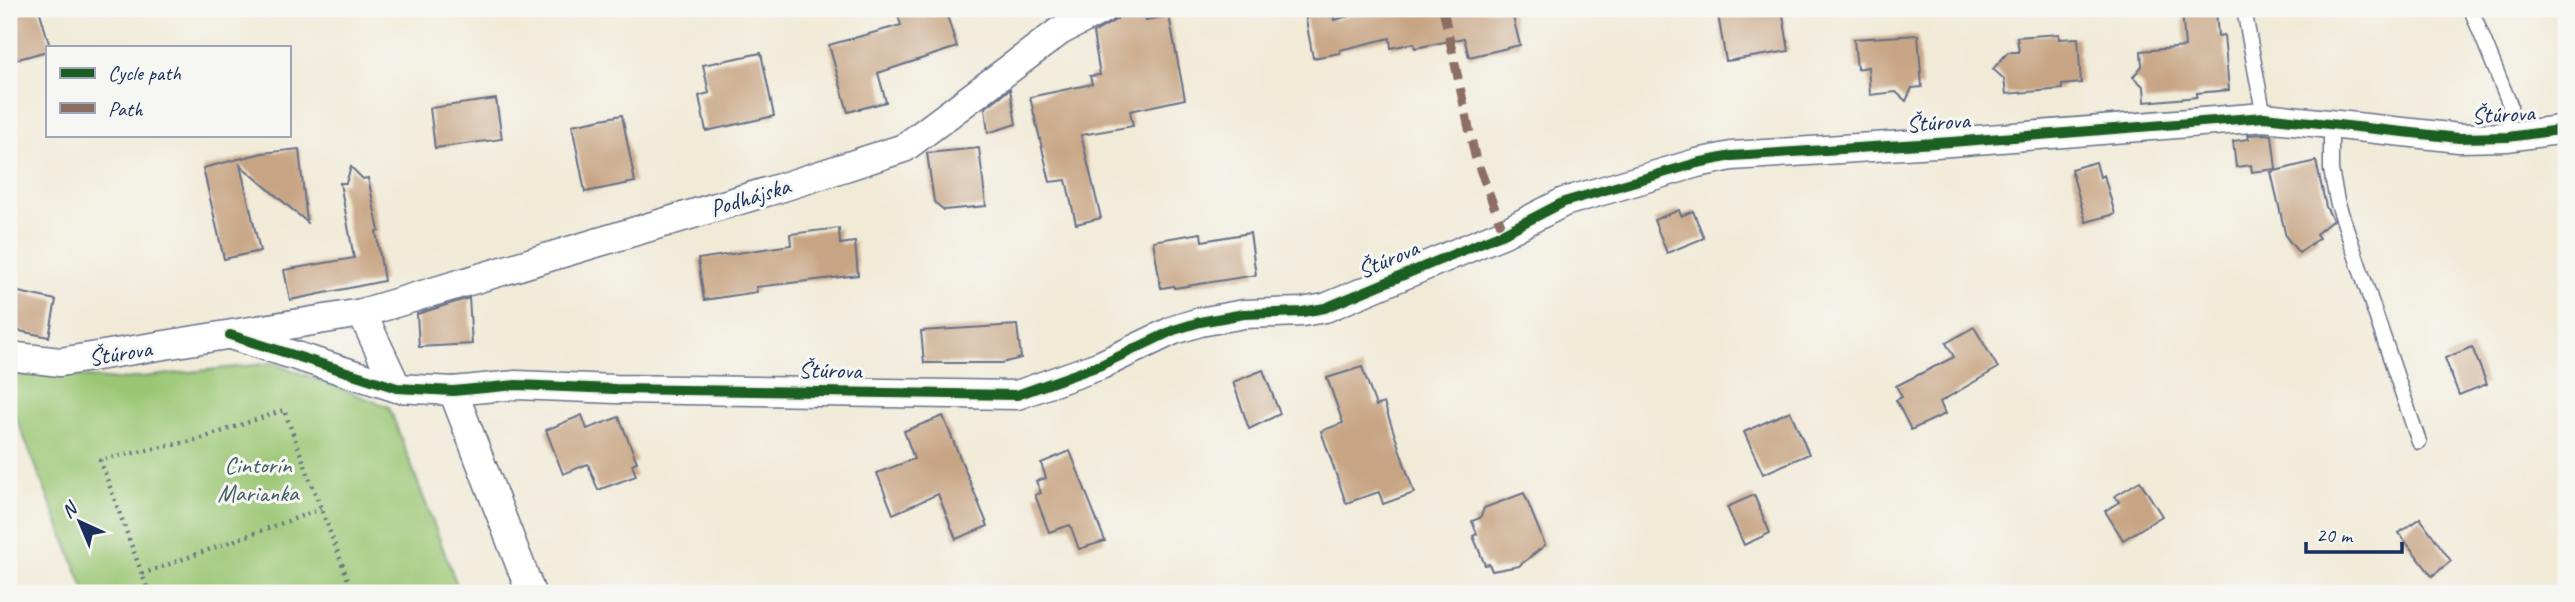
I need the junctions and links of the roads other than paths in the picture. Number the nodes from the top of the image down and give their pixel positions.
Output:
1 (1103, 9) edge
2 (2244, 9) edge
3 (2471, 9) edge
4 (2264, 117) junction
5 (2331, 124) junction
6 (2566, 129) edge
7 (2508, 137) junction
8 (362, 313) junction
9 (230, 335) junction
10 (9, 356) edge
11 (397, 388) junction
12 (453, 391) junction
13 (2419, 442) dead end
14 (531, 593) edge

1 - 8 street, Podhájska
2 - 4 lane
3 - 7 lane
4 - 5 street, Štúrova
4 - 12 street, Štúrova
5 - 7 street, Štúrova
5 - 13 lane
6 - 7 street, Štúrova
8 - 9 street, Štúrova
8 - 11 street
9 - 10 street, Štúrova
9 - 11 street, Štúrova
11 - 12 street, Štúrova
12 - 14 street

